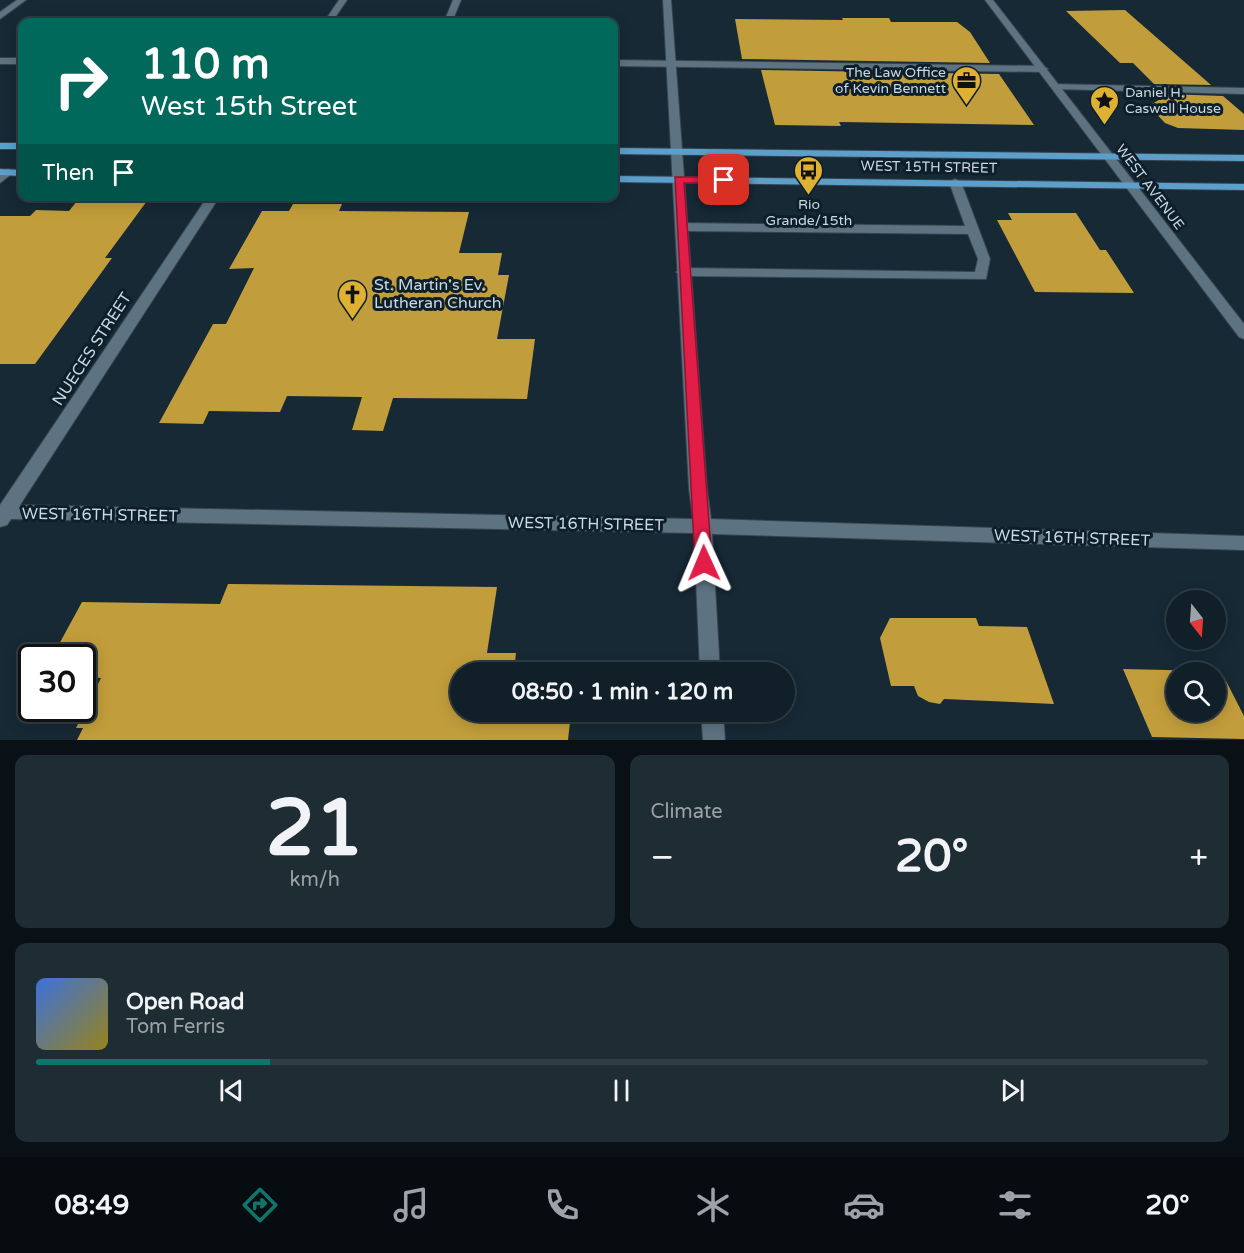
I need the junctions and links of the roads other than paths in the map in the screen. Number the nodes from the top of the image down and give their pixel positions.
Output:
1 (22, 0) edge
2 (343, 0) edge
3 (457, 0) edge
4 (667, 0) edge
5 (989, 0) edge
6 (0, 16) edge
7 (331, 18) edge
8 (450, 18) edge
9 (0, 60) edge
10 (18, 61) edge
11 (618, 63) edge
12 (671, 64) junction
13 (1043, 69) junction
14 (1055, 86) junction
15 (1244, 91) edge
16 (0, 146) edge
17 (18, 146) edge
18 (618, 151) edge
19 (677, 152) junction
20 (1108, 157) junction
21 (1244, 158) edge
22 (18, 173) edge
23 (3, 175) edge
24 (618, 179) edge
25 (679, 180) junction
26 (955, 182) junction
27 (1129, 186) junction
28 (1244, 187) edge
29 (211, 201) edge
30 (681, 227) junction
31 (973, 230) junction
32 (683, 272) junction
33 (1244, 334) edge
34 (2, 516) edge
35 (703, 526) junction
36 (1244, 543) edge
37 (710, 662) edge
38 (713, 722) edge
39 (714, 740) edge

1 - 6 street
2 - 7 street
3 - 8 street
4 - 12 street
5 - 13 street, WEST AVENUE
9 - 10 street
11 - 12 street
12 - 13 street
12 - 19 street
13 - 14 street, WEST AVENUE
14 - 15 street
14 - 20 street, WEST AVENUE
16 - 17 main road
18 - 19 main road, WEST 15TH STREET
19 - 20 main road, WEST 15TH STREET
19 - 25 street
20 - 21 main road, WEST 15TH STREET
20 - 27 street, WEST AVENUE
22 - 23 main road
24 - 25 main road, WEST 15TH STREET
25 - 26 main road, WEST 15TH STREET
25 - 30 street
26 - 27 main road, WEST 15TH STREET
26 - 31 street
27 - 28 main road, WEST 15TH STREET
27 - 33 street, WEST AVENUE
29 - 34 street, NUECES STREET
30 - 31 street
30 - 32 street
31 - 32 street
32 - 35 street
34 - 35 street, WEST 16TH STREET
35 - 36 street, WEST 16TH STREET
35 - 37 street
38 - 39 street

